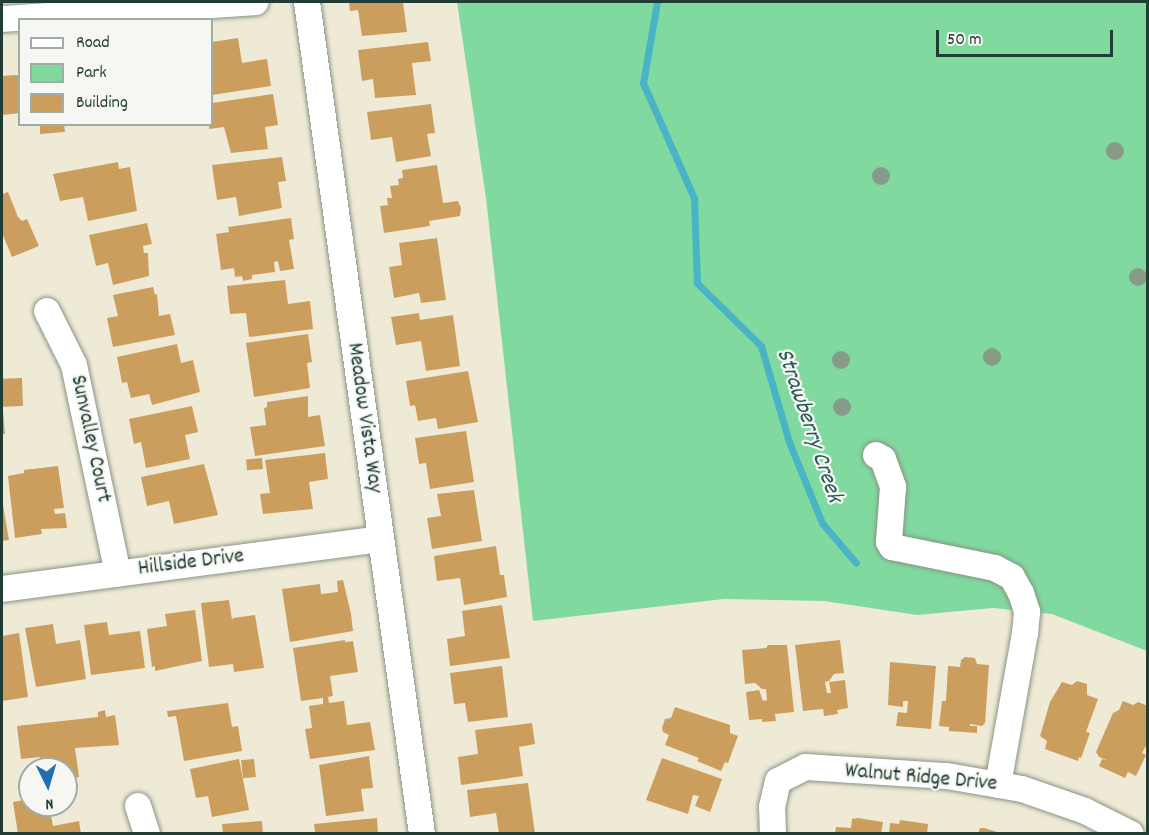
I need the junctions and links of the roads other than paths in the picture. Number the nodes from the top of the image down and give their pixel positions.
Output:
1 (255, 2) edge
2 (307, 2) edge
3 (2, 19) edge
4 (47, 311) dead end
5 (876, 455) dead end
6 (381, 539) junction
7 (118, 573) junction
8 (2, 589) edge
9 (998, 785) junction
10 (138, 806) dead end
11 (147, 834) edge
12 (422, 834) edge
13 (773, 834) edge
14 (1131, 834) edge

1 - 3 street
2 - 6 street, Meadow Vista Way
4 - 7 street, Sunvalley Court
5 - 9 street
6 - 7 street, Hillside Drive
6 - 12 street, Meadow Vista Way
7 - 8 street, Hillside Drive
9 - 13 street, Walnut Ridge Drive
9 - 14 street, Walnut Ridge Drive
10 - 11 street

